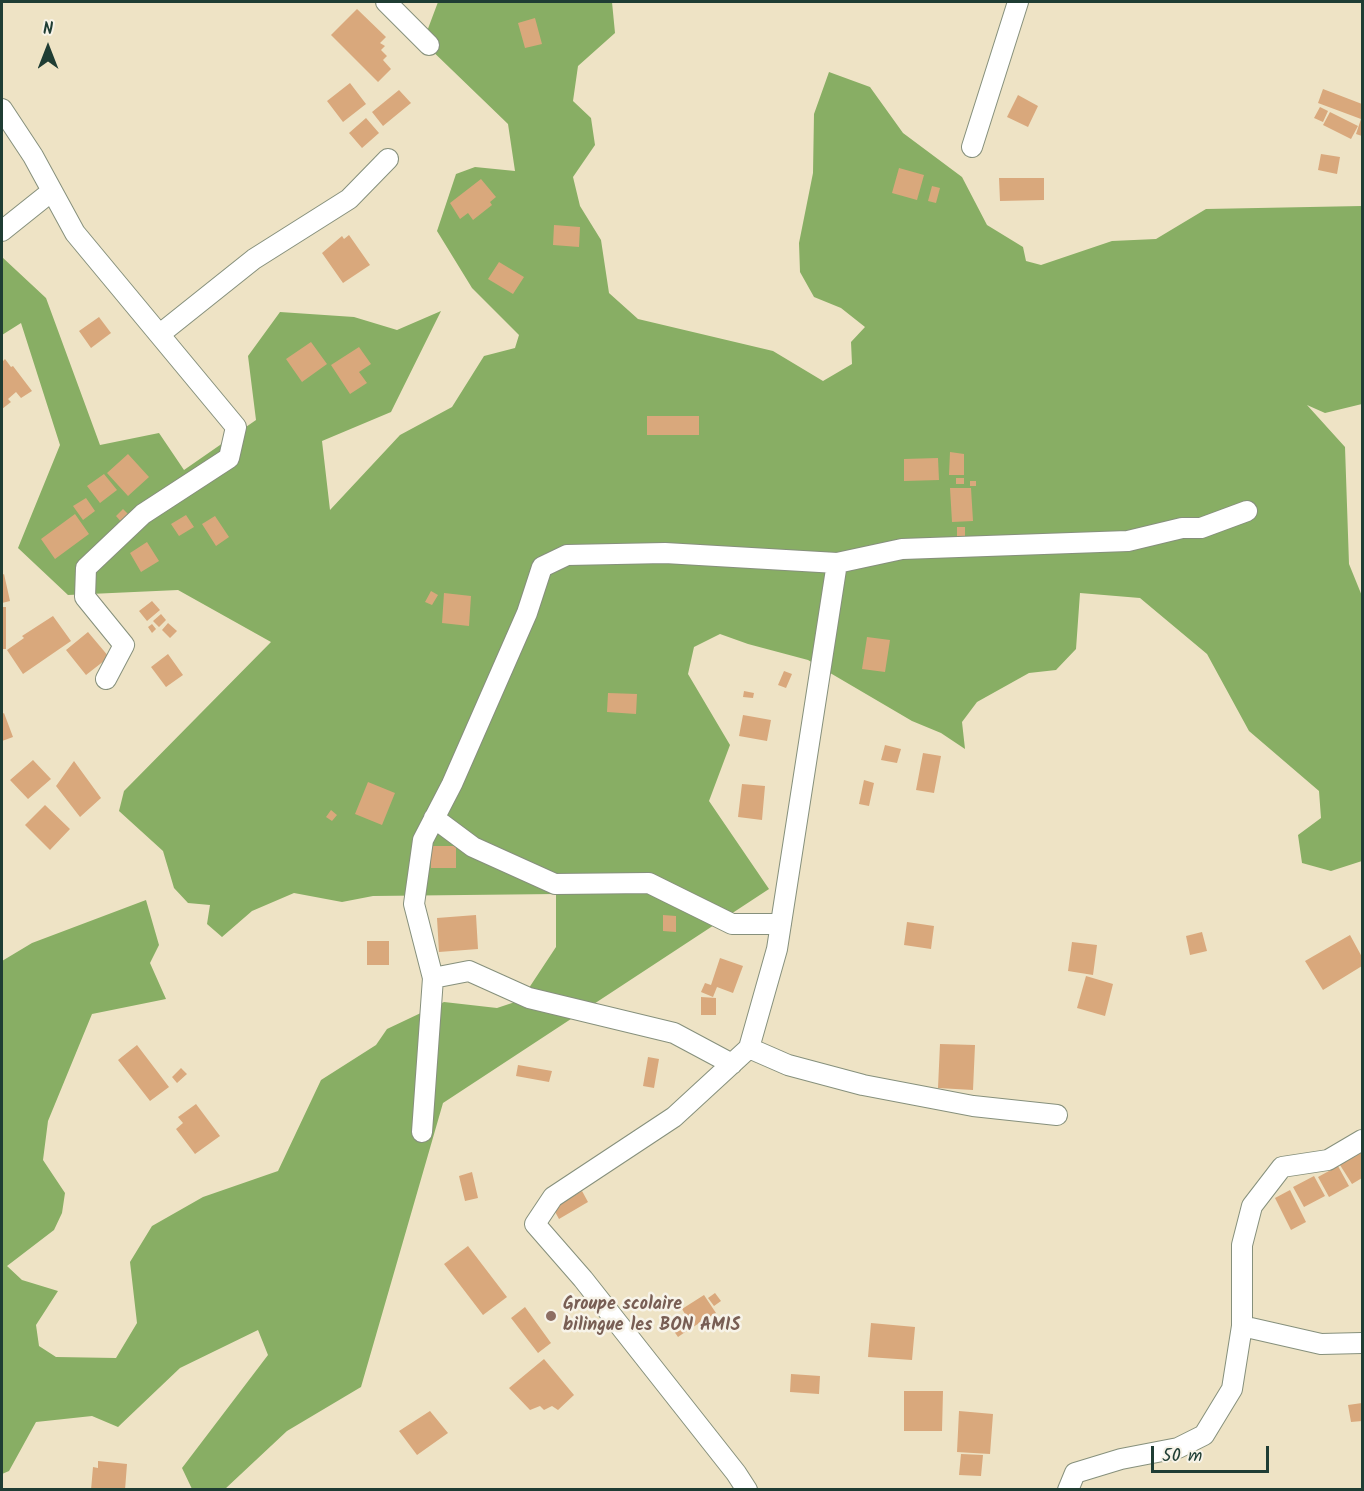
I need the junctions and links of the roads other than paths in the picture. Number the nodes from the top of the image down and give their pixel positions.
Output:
1 (386, 2) edge
2 (1018, 2) edge
3 (429, 45) dead end
4 (2, 109) edge
5 (972, 147) dead end
6 (388, 159) dead end
7 (52, 191) junction
8 (2, 231) edge
9 (160, 334) junction
10 (1247, 511) dead end
11 (837, 563) junction
12 (106, 679) dead end
13 (434, 818) junction
14 (781, 924) junction
15 (433, 978) junction
16 (749, 1048) junction
17 (732, 1064) junction
18 (1057, 1115) dead end
19 (422, 1132) dead end
20 (1362, 1140) edge
21 (1242, 1326) junction
22 (1362, 1343) edge
23 (747, 1490) edge
24 (1068, 1490) edge

1 - 3 street
2 - 5 street
4 - 7 street
6 - 9 street
7 - 8 street
7 - 9 street
9 - 12 street
10 - 11 street
11 - 13 street
11 - 14 street
13 - 14 street
13 - 15 street
14 - 16 street
15 - 17 street
15 - 19 street
16 - 17 street
16 - 18 street
17 - 23 street
20 - 21 street
21 - 22 street
21 - 24 street

